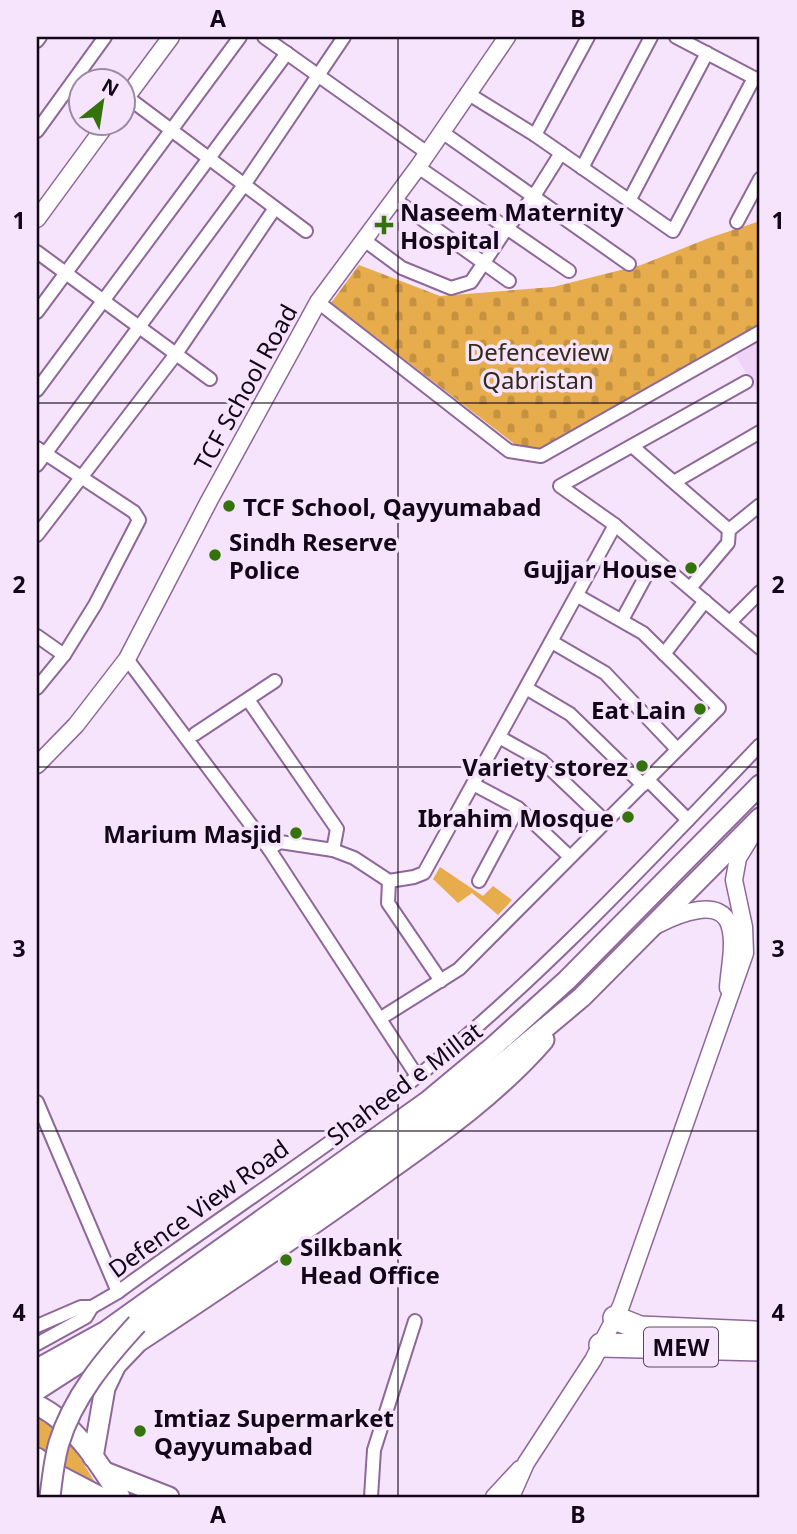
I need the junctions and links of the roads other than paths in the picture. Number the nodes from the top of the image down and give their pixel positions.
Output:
1 (40, 37) edge
2 (105, 37) edge
3 (171, 37) edge
4 (240, 37) edge
5 (264, 37) edge
6 (344, 37) edge
7 (507, 37) edge
8 (588, 37) edge
9 (651, 37) edge
10 (678, 37) edge
11 (37, 41) edge
12 (285, 46) edge
13 (707, 53) junction
14 (319, 76) junction
15 (757, 79) edge
16 (136, 85) edge
17 (467, 93) junction
18 (136, 107) edge
19 (171, 130) junction
20 (37, 131) edge
21 (442, 132) junction
22 (535, 135) junction
23 (98, 136) edge
24 (561, 153) junction
25 (422, 156) junction
26 (209, 158) junction
27 (582, 168) junction
28 (760, 179) edge
29 (244, 184) junction
30 (534, 196) junction
31 (394, 198) junction
32 (629, 201) junction
33 (275, 208) junction
34 (37, 219) edge
35 (737, 222) dead end
36 (507, 228) junction
37 (306, 231) dead end
38 (364, 240) junction
39 (37, 253) edge
40 (482, 263) junction
41 (629, 264) dead end
42 (569, 271) dead end
43 (66, 274) junction
44 (509, 281) dead end
45 (103, 301) junction
46 (318, 302) junction
47 (37, 312) edge
48 (140, 327) junction
49 (760, 332) edge
50 (176, 354) junction
51 (210, 379) dead end
52 (746, 382) dead end
53 (37, 390) edge
54 (760, 432) edge
55 (632, 446) junction
56 (41, 451) edge
57 (37, 465) edge
58 (80, 477) junction
59 (674, 482) junction
60 (760, 505) edge
61 (615, 525) junction
62 (729, 530) junction
63 (37, 536) edge
64 (655, 559) junction
65 (690, 588) junction
66 (760, 592) edge
67 (578, 596) junction
68 (705, 601) junction
69 (622, 620) junction
70 (730, 622) junction
71 (37, 636) edge
72 (552, 642) junction
73 (760, 648) edge
74 (64, 654) junction
75 (664, 654) junction
76 (127, 659) junction
77 (275, 681) dead end
78 (37, 688) edge
79 (526, 688) junction
80 (251, 704) dead end
81 (195, 734) dead end
82 (499, 737) junction
83 (760, 745) edge
84 (677, 749) junction
85 (37, 765) edge
86 (646, 782) junction
87 (473, 784) junction
88 (760, 785) edge
89 (518, 808) junction
90 (760, 819) edge
91 (688, 820) junction
92 (606, 822) junction
93 (269, 849) junction
94 (332, 850) junction
95 (570, 857) junction
96 (388, 881) junction
97 (480, 881) dead end
98 (651, 928) junction
99 (441, 981) junction
100 (582, 997) junction
101 (727, 1001) junction
102 (381, 1018) junction
103 (417, 1076) junction
104 (37, 1102) edge
105 (118, 1293) junction
106 (92, 1307) junction
107 (615, 1318) junction
108 (415, 1321) dead end
109 (137, 1324) junction
110 (37, 1326) edge
111 (61, 1330) junction
112 (760, 1333) edge
113 (37, 1344) edge
114 (601, 1345) junction
115 (760, 1349) edge
116 (71, 1350) junction
117 (37, 1369) edge
118 (37, 1390) edge
119 (37, 1405) edge
120 (37, 1458) edge
121 (526, 1463) junction
122 (99, 1464) junction
123 (37, 1478) edge
124 (50, 1497) edge
125 (67, 1497) edge
126 (100, 1497) edge
127 (120, 1497) edge
128 (169, 1497) edge
129 (371, 1497) edge
130 (494, 1497) edge
131 (511, 1497) edge

1 - 11 street
2 - 20 street
3 - 16 street
4 - 19 street
5 - 12 street
6 - 14 street
7 - 17 street, TCF School Road
8 - 22 street
9 - 27 street
10 - 13 street
12 - 14 street
12 - 26 street
13 - 15 street
13 - 32 street
14 - 25 street
14 - 29 street
15 - 32 street
17 - 21 street, TCF School Road
17 - 22 street
18 - 19 street
19 - 26 street
19 - 43 street
21 - 25 street, TCF School Road
21 - 30 street
22 - 24 street
23 - 34 street
24 - 27 street
24 - 30 street
25 - 31 street, TCF School Road
25 - 36 street
26 - 29 street
26 - 45 street
27 - 32 street
28 - 35 street
29 - 33 street
29 - 48 street
30 - 36 street
30 - 41 street
31 - 38 street, TCF School Road
31 - 40 street
33 - 37 street
33 - 50 street
36 - 40 street
36 - 42 street
38 - 40 street
38 - 46 street, TCF School Road
39 - 43 street
40 - 44 street
43 - 45 street
43 - 47 street
45 - 48 street
45 - 53 street
46 - 49 street
46 - 76 street, TCF School Road
48 - 50 street
48 - 56 street
50 - 51 street
50 - 58 street
52 - 55 street
54 - 59 street
55 - 59 street
55 - 61 street
56 - 57 street
56 - 58 street
58 - 63 street
58 - 74 street
59 - 62 street
60 - 62 street
61 - 64 street
61 - 67 street
62 - 65 street
64 - 65 street
64 - 69 street
65 - 68 street
66 - 70 street
67 - 69 street
67 - 72 street
68 - 70 street
68 - 75 street
69 - 75 street
70 - 73 street
71 - 74 street
72 - 79 street
72 - 84 street
74 - 78 street
75 - 84 street
76 - 85 street, TCF School Road
76 - 93 street
77 - 81 street
79 - 82 street
79 - 86 street
80 - 94 street
82 - 87 street
82 - 92 street
83 - 91 street, Defence View Road
84 - 86 street
86 - 91 street
86 - 92 street
87 - 89 street
87 - 96 street
88 - 116 main road, Shaheed e Millat
89 - 95 street
89 - 97 street
90 - 98 main road, Shaheed e Millat
90 - 101 street
91 - 103 street, Defence View Road
92 - 95 street
93 - 94 street
93 - 102 street
94 - 96 street
95 - 99 street
96 - 99 street
98 - 100 main road, Shaheed e Millat
98 - 101 street
99 - 102 street
100 - 109 main road, Shaheed e Millat
100 - 122 main road
101 - 107 street
102 - 103 street
103 - 105 street, Defence View Road
104 - 105 street
105 - 106 street, Defence View Road
106 - 110 street, Defence View Road
106 - 111 street, Defence View Road
107 - 112 highway, MEW
107 - 114 street
108 - 129 street
109 - 118 main road, Shaheed e Millat, bridge
109 - 124 main road, bridge
111 - 113 street, Defence View Road
111 - 116 street
114 - 115 highway, MEW
114 - 121 street
116 - 117 main road, Shaheed e Millat
119 - 122 main road
120 - 126 main road
121 - 130 street
121 - 131 street
122 - 127 main road
122 - 128 main road
123 - 125 main road

